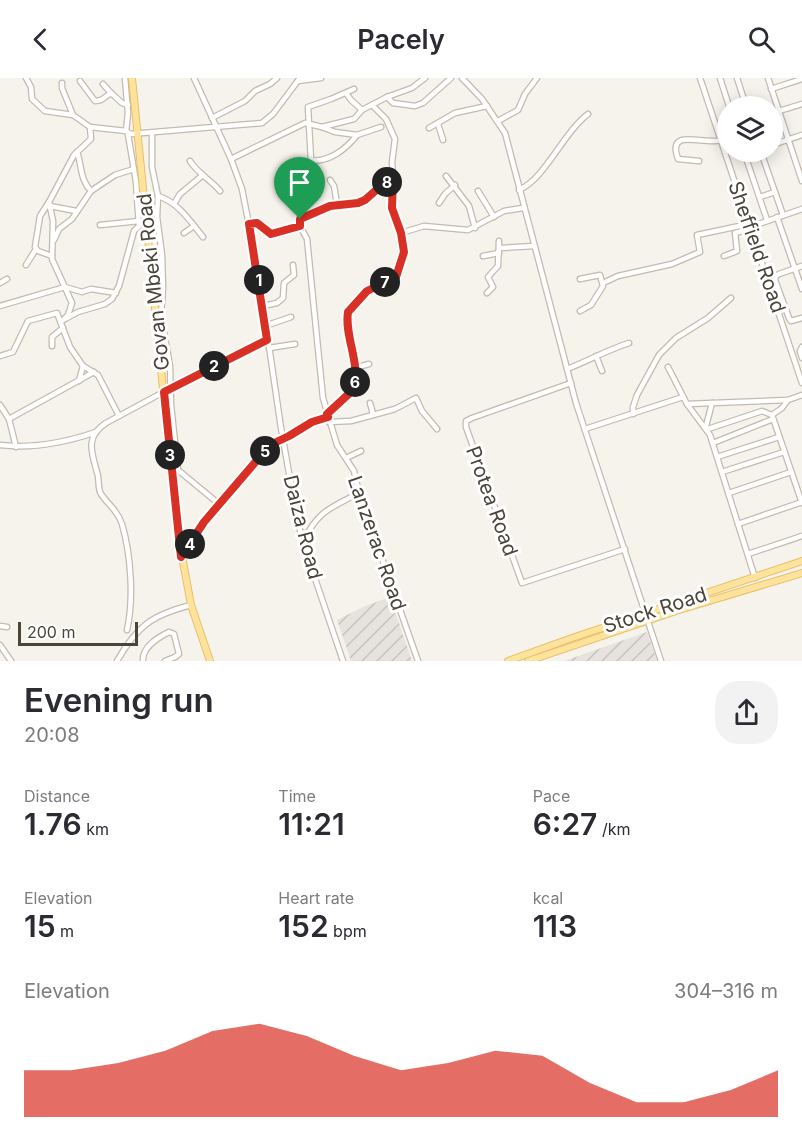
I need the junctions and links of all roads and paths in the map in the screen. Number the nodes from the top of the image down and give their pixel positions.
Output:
1 (26, 78) edge
2 (125, 78) edge
3 (132, 78) edge
4 (194, 78) edge
5 (277, 78) edge
6 (321, 78) edge
7 (425, 78) edge
8 (451, 78) edge
9 (462, 78) edge
10 (537, 78) edge
11 (700, 78) edge
12 (720, 78) edge
13 (737, 78) edge
14 (768, 78) edge
15 (299, 79) edge
16 (802, 79) edge
17 (80, 81) dead end
18 (62, 83) dead end
19 (103, 84) dead end
20 (354, 89) dead end
21 (771, 89) junction
22 (111, 93) junction
23 (346, 93) junction
24 (726, 96) edge
25 (743, 96) edge
26 (774, 96) edge
27 (387, 97) junction
28 (802, 104) edge
29 (128, 105) junction
30 (372, 105) junction
31 (487, 106) junction
32 (362, 110) junction
33 (783, 110) edge
34 (588, 114) dead end
35 (73, 115) junction
36 (212, 118) junction
37 (498, 121) junction
38 (310, 123) junction
39 (342, 123) junction
40 (438, 124) junction
41 (783, 124) edge
42 (322, 126) junction
43 (216, 127) junction
44 (381, 127) dead end
45 (90, 128) junction
46 (429, 128) dead end
47 (717, 128) edge
48 (127, 132) junction
49 (152, 133) junction
50 (342, 133) junction
51 (138, 134) junction
52 (357, 135) junction
53 (802, 135) edge
54 (443, 140) dead end
55 (788, 140) junction
56 (717, 141) edge
57 (783, 142) edge
58 (76, 152) junction
59 (231, 159) junction
60 (190, 161) dead end
61 (699, 161) dead end
62 (728, 162) edge
63 (748, 162) edge
64 (765, 162) edge
65 (134, 169) junction
66 (800, 170) edge
67 (202, 175) junction
68 (446, 176) dead end
69 (330, 180) dead end
70 (393, 180) junction
71 (802, 180) edge
72 (311, 181) dead end
73 (455, 185) junction
74 (519, 190) junction
75 (91, 191) junction
76 (220, 191) dead end
77 (478, 191) dead end
78 (775, 192) junction
79 (180, 194) junction
80 (158, 196) junction
81 (760, 197) junction
82 (165, 198) junction
83 (440, 203) dead end
84 (49, 204) junction
85 (174, 204) junction
86 (337, 204) junction
87 (523, 208) junction
88 (801, 209) edge
89 (76, 212) junction
90 (494, 216) junction
91 (780, 216) junction
92 (802, 217) edge
93 (300, 219) junction
94 (767, 220) junction
95 (139, 221) junction
96 (249, 224) junction
97 (100, 225) dead end
98 (194, 226) junction
99 (300, 226) junction
100 (750, 227) junction
101 (475, 228) junction
102 (184, 233) dead end
103 (401, 233) junction
104 (203, 237) dead end
105 (499, 241) dead end
106 (52, 245) junction
107 (534, 246) junction
108 (36, 249) junction
109 (499, 251) junction
110 (52, 256) junction
111 (483, 256) dead end
112 (724, 256) dead end
113 (26, 265) dead end
114 (293, 265) dead end
115 (802, 266) edge
116 (795, 268) junction
117 (7, 279) dead end
118 (580, 279) dead end
119 (0, 283) edge
120 (603, 283) junction
121 (65, 287) junction
122 (802, 289) edge
123 (116, 293) junction
124 (487, 293) dead end
125 (730, 298) dead end
126 (0, 306) edge
127 (263, 306) junction
128 (580, 311) dead end
129 (291, 317) dead end
130 (802, 318) edge
131 (63, 321) junction
132 (265, 326) junction
133 (63, 328) junction
134 (267, 340) junction
135 (629, 343) dead end
136 (295, 344) dead end
137 (52, 346) dead end
138 (802, 347) edge
139 (268, 348) junction
140 (0, 356) edge
141 (597, 356) junction
142 (802, 357) edge
143 (369, 363) dead end
144 (83, 366) junction
145 (668, 367) dead end
146 (354, 368) junction
147 (567, 369) junction
148 (602, 371) dead end
149 (94, 372) junction
150 (79, 381) junction
151 (571, 383) junction
152 (802, 383) edge
153 (171, 388) junction
154 (164, 392) junction
155 (802, 395) edge
156 (683, 397) junction
157 (788, 400) junction
158 (760, 402) junction
159 (370, 403) dead end
160 (712, 403) junction
161 (687, 404) junction
162 (0, 405) edge
163 (762, 411) junction
164 (373, 414) junction
165 (633, 414) junction
166 (119, 416) junction
167 (773, 417) junction
168 (328, 418) junction
169 (9, 419) junction
170 (707, 428) junction
171 (437, 429) dead end
172 (585, 429) junction
173 (96, 432) junction
174 (780, 438) junction
175 (283, 440) junction
176 (713, 443) junction
177 (0, 445) edge
178 (16, 447) junction
179 (361, 451) dead end
180 (784, 452) junction
181 (717, 457) junction
182 (346, 458) junction
183 (722, 472) junction
184 (791, 472) junction
185 (359, 493) junction
186 (729, 493) junction
187 (802, 503) edge
188 (219, 504) junction
189 (297, 518) junction
190 (312, 523) junction
191 (738, 524) junction
192 (802, 536) edge
193 (303, 543) junction
194 (625, 549) junction
195 (748, 554) junction
196 (181, 557) junction
197 (802, 561) edge
198 (802, 573) edge
199 (755, 578) junction
200 (191, 605) junction
201 (647, 617) junction
202 (0, 626) edge
203 (7, 627) dead end
204 (127, 630) dead end
205 (0, 645) edge
206 (539, 656) edge
207 (176, 659) edge
208 (11, 661) edge
209 (117, 661) edge
210 (143, 661) edge
211 (165, 661) edge
212 (210, 661) edge
213 (343, 661) edge
214 (418, 661) edge
215 (508, 661) edge
216 (528, 661) edge
217 (661, 661) edge

1 - 35 street
2 - 29 street
3 - 51 main road, Govan Mbeki Road
4 - 36 street, Daiza Road
5 - 36 street
6 - 15 street
7 - 27 street
8 - 27 street
9 - 31 street
10 - 37 street
11 - 47 street, Sheffield Road
12 - 24 street
13 - 25 street
14 - 21 street
15 - 43 street
16 - 21 street
17 - 22 street
18 - 35 street
19 - 22 street
20 - 23 street
21 - 26 street
22 - 29 street
23 - 32 street
23 - 38 street
27 - 30 street
28 - 33 street
29 - 48 street
30 - 32 street
30 - 70 street
31 - 37 street
31 - 40 street
32 - 39 street
34 - 74 street
35 - 45 street
36 - 43 street, Daiza Road
37 - 74 street
38 - 42 street
38 - 52 street
38 - 59 street
39 - 42 street
39 - 50 street
40 - 46 street
40 - 54 street
41 - 55 street
42 - 50 street
43 - 49 street
43 - 59 street, Daiza Road
44 - 52 street
45 - 48 street
45 - 58 street
48 - 51 street
48 - 65 street
49 - 51 street
49 - 80 street
50 - 52 street
51 - 154 main road, Govan Mbeki Road
53 - 55 street
55 - 57 street
55 - 66 street
56 - 61 street
58 - 75 street
58 - 84 street
59 - 96 street, Daiza Road
60 - 67 street
62 - 100 street, Sheffield Road
63 - 81 street
64 - 78 street
65 - 75 street
65 - 95 street
66 - 71 street
67 - 76 street
67 - 79 street
68 - 73 street
69 - 86 street
70 - 86 street
70 - 103 street
72 - 93 street, Lanzerac Road
73 - 83 street
73 - 101 street
74 - 87 street
75 - 89 street
77 - 90 street
78 - 81 street
78 - 91 street
79 - 82 street
79 - 85 street
80 - 82 street
80 - 153 street
81 - 94 street
82 - 85 street
84 - 89 street
84 - 106 street
84 - 108 street
85 - 98 street
86 - 93 street
87 - 90 street
87 - 107 street
88 - 91 street
88 - 92 street
89 - 106 street
90 - 101 street
91 - 94 street
91 - 116 street
93 - 99 street, Lanzerac Road
94 - 100 street
95 - 97 street
95 - 123 street
96 - 99 street
96 - 127 street, Daiza Road
98 - 102 street
98 - 104 street
99 - 168 street, Lanzerac Road
100 - 112 street
100 - 120 street
100 - 152 street, Sheffield Road
101 - 103 street
103 - 146 street
105 - 109 street
106 - 110 street
107 - 109 street
107 - 147 street
108 - 110 street
108 - 113 street
109 - 111 street
109 - 124 street
110 - 121 street
114 - 127 street
115 - 116 street
116 - 122 street
116 - 130 street
117 - 119 street
118 - 120 street
120 - 128 street
121 - 123 street
121 - 126 street
121 - 131 street
123 - 131 street
125 - 165 street
127 - 132 street, Daiza Road
129 - 132 street
131 - 133 street
131 - 140 street
132 - 134 street, Daiza Road
133 - 137 street
133 - 144 street
134 - 139 street, Daiza Road
134 - 153 street
135 - 141 street
136 - 139 street
138 - 142 street
139 - 175 street, Daiza Road
141 - 147 street
141 - 148 street
143 - 146 street
144 - 149 street
144 - 150 street
145 - 156 street
146 - 168 street
147 - 151 street
149 - 150 street
149 - 166 street
150 - 169 street
151 - 172 street
151 - 194 street, Protea Road
153 - 154 street
153 - 188 street
154 - 166 street
154 - 196 main road, Govan Mbeki Road
155 - 157 street
156 - 161 street
156 - 165 street
157 - 158 street
157 - 167 street
158 - 160 street
158 - 163 street
159 - 164 street
160 - 161 street
160 - 170 street
161 - 170 street
162 - 169 street
163 - 167 street
163 - 170 street
164 - 168 street
164 - 171 street
165 - 172 street
166 - 173 street
167 - 174 street
167 - 176 street
168 - 175 street
168 - 182 street, Lanzerac Road
169 - 178 street
170 - 176 street
172 - 194 street
173 - 178 street
173 - 204 street
174 - 180 street
174 - 181 street
175 - 188 street
175 - 189 street, Daiza Road
176 - 181 street
177 - 178 street
179 - 182 street
180 - 183 street
180 - 184 street
181 - 183 street
182 - 185 street, Lanzerac Road
183 - 186 street
184 - 186 street
184 - 187 street
185 - 190 street
185 - 214 street, Lanzerac Road
186 - 191 street
187 - 191 street
188 - 196 street
189 - 190 street
189 - 193 street, Daiza Road
190 - 193 street
191 - 195 street
192 - 195 street
193 - 213 street, Daiza Road
194 - 201 street
195 - 199 street
196 - 200 main road, Govan Mbeki Road
197 - 199 main road, Stock Road
198 - 201 main road, Stock Road
199 - 201 main road, Stock Road
200 - 209 street
200 - 212 main road, Govan Mbeki Road
201 - 206 main road, Stock Road
201 - 217 street
202 - 203 street
205 - 208 street
206 - 215 main road, Stock Road
206 - 216 main road, Stock Road
207 - 210 street
207 - 211 street

